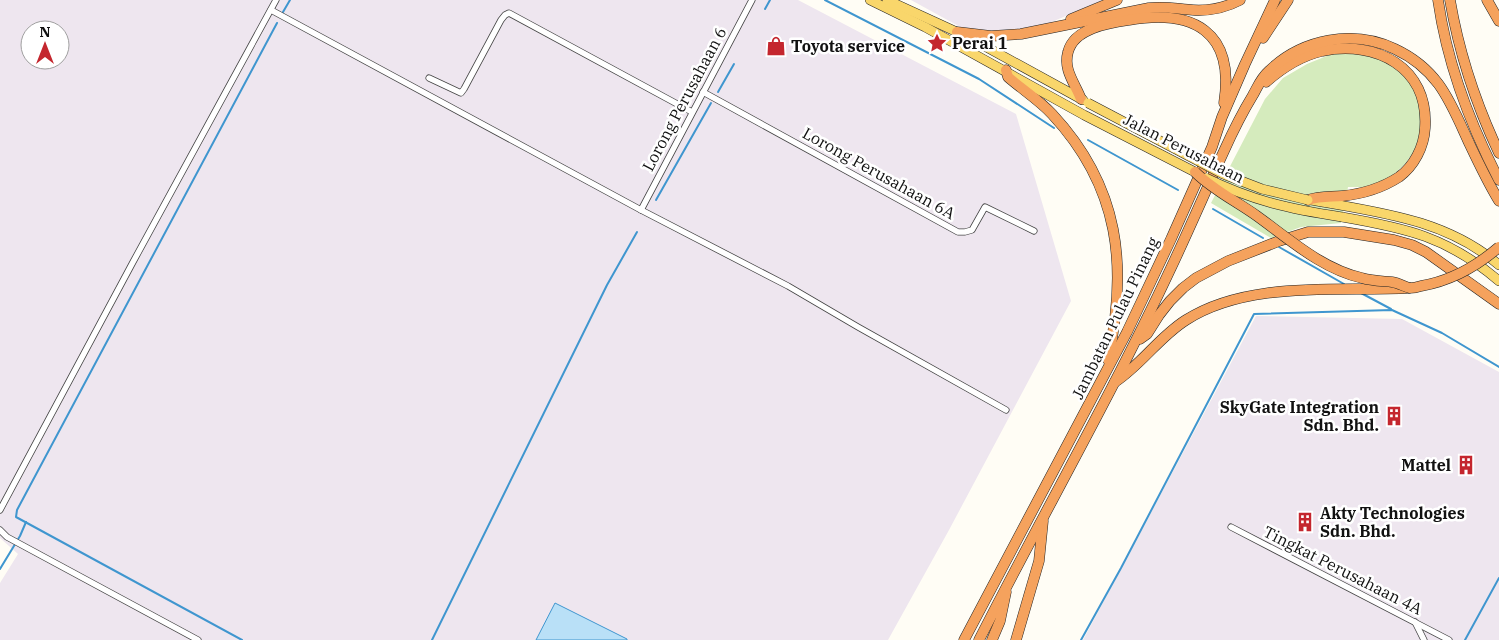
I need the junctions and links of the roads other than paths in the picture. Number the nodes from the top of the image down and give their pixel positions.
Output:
1 (276, 0) edge
2 (752, 0) edge
3 (870, 0) edge
4 (887, 0) edge
5 (1117, 0) edge
6 (1240, 0) edge
7 (1275, 0) edge
8 (1288, 0) edge
9 (1438, 0) edge
10 (1450, 0) edge
11 (1487, 0) edge
12 (271, 10) junction
13 (1499, 22) edge
14 (1054, 28) junction
15 (957, 32) junction
16 (1245, 64) junction
17 (1006, 70) junction
18 (429, 78) dead end
19 (703, 92) junction
20 (1254, 92) junction
21 (1084, 101) junction
22 (692, 112) junction
23 (1222, 117) junction
24 (1499, 153) edge
25 (1195, 172) junction
26 (1499, 180) edge
27 (1308, 200) junction
28 (1499, 201) edge
29 (641, 210) junction
30 (1034, 231) dead end
31 (1499, 247) edge
32 (1499, 265) edge
33 (1499, 281) edge
34 (1409, 288) junction
35 (1499, 304) edge
36 (1137, 340) junction
37 (1106, 373) junction
38 (1114, 383) junction
39 (1006, 410) dead end
40 (0, 510) edge
41 (1043, 518) junction
42 (1231, 527) dead end
43 (0, 530) edge
44 (1008, 583) junction
45 (1415, 622) junction
46 (1441, 638) edge
47 (198, 640) edge
48 (964, 640) edge
49 (979, 640) edge
50 (992, 640) edge
51 (1016, 640) edge
52 (1424, 640) edge
53 (1448, 640) edge

1 - 12 street
2 - 19 street, Lorong Perusahaan 6
3 - 17 main road, Jalan Perusahaan
4 - 15 main road, Jalan Perusahaan
5 - 14 highway
6 - 14 highway
7 - 16 highway, Jambatan Pulau Pinang
8 - 16 highway
9 - 26 highway
10 - 24 highway
11 - 13 highway
12 - 29 street
12 - 40 street
14 - 15 highway
15 - 21 main road, Jalan Perusahaan
16 - 23 highway, Jambatan Pulau Pinang
17 - 25 main road, Jalan Perusahaan
17 - 37 highway
18 - 22 street
19 - 22 street, Lorong Perusahaan 6
19 - 30 street, Lorong Perusahaan 6A
20 - 27 highway
20 - 28 highway, Jambatan Pulau Pinang
20 - 36 highway, Jambatan Pulau Pinang
21 - 23 highway
21 - 27 main road, Jalan Perusahaan, bridge
22 - 29 street, Lorong Perusahaan 6
23 - 37 highway, Jambatan Pulau Pinang
25 - 33 main road, Jalan Perusahaan, bridge
25 - 34 highway, bridge
27 - 32 main road, Jalan Perusahaan
29 - 39 street
31 - 34 highway, bridge
34 - 38 highway
35 - 36 highway
36 - 38 highway, Jambatan Pulau Pinang
37 - 48 highway, Jambatan Pulau Pinang
38 - 41 highway, Jambatan Pulau Pinang
41 - 44 highway, Jambatan Pulau Pinang
41 - 51 highway
42 - 45 street, Tingkat Perusahaan 4A
43 - 47 street
44 - 49 highway, Jambatan Pulau Pinang
44 - 50 highway, Jambatan Pulau Pinang
45 - 46 street, Tingkat Perusahaan 4A
45 - 52 street
46 - 53 street, Tingkat Perusahaan 4A

